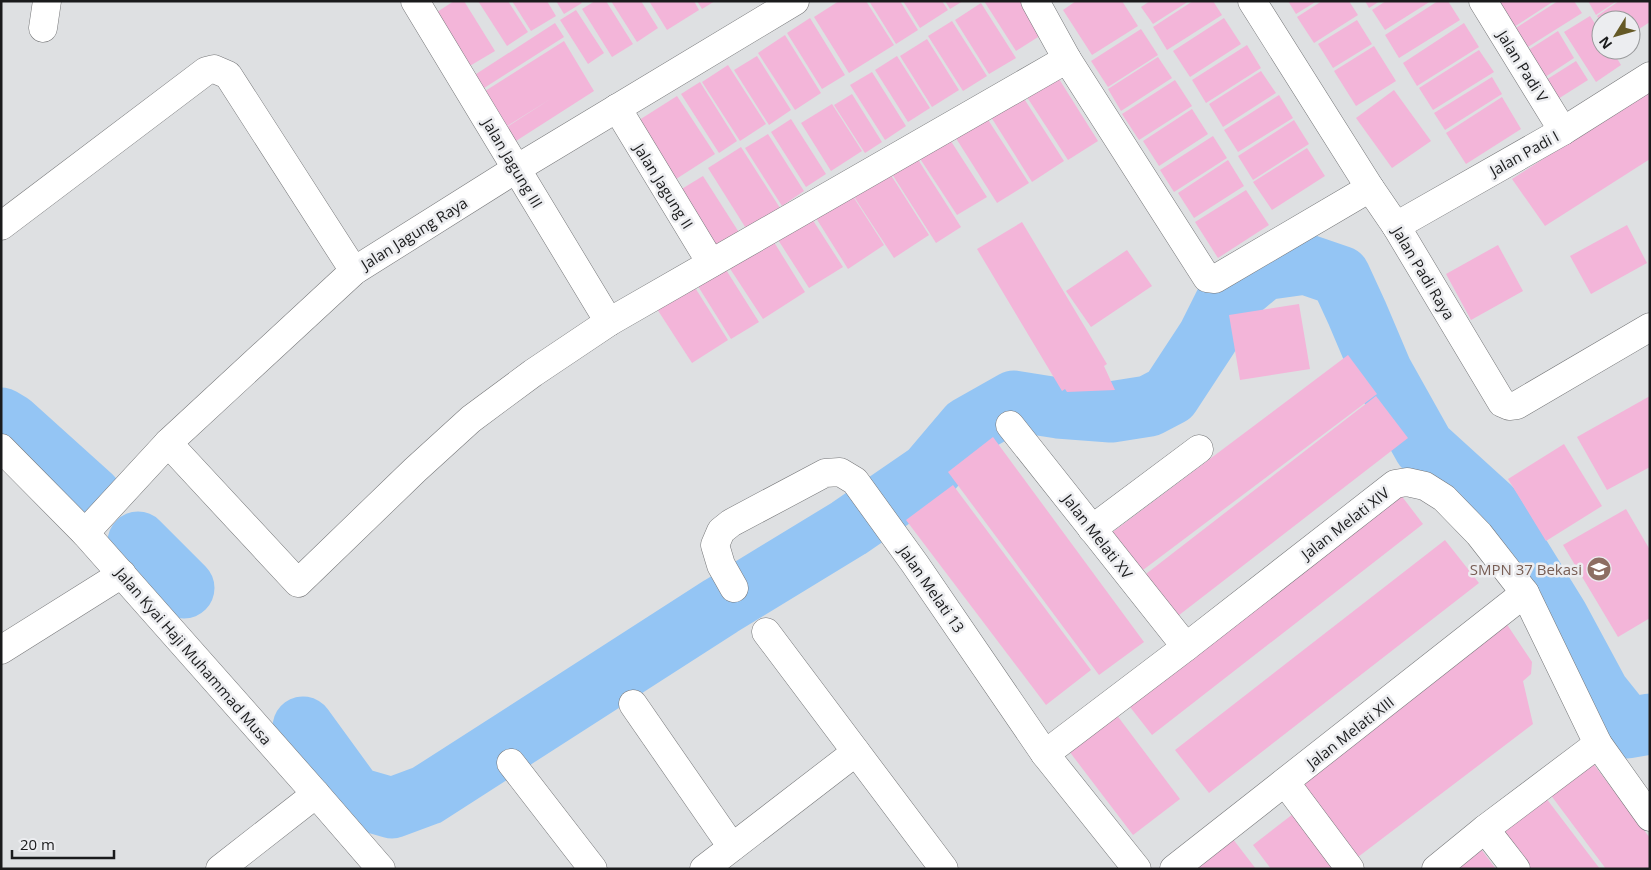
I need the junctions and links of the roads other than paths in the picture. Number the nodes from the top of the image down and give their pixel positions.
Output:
1 (47, 1) edge
2 (795, 1) edge
3 (1035, 1) edge
4 (1252, 1) edge
5 (1482, 1) edge
6 (418, 2) edge
7 (44, 28) dead end
8 (1067, 60) junction
9 (1650, 76) edge
10 (616, 108) junction
11 (1563, 130) junction
12 (516, 169) junction
13 (1370, 188) junction
14 (1, 226) edge
15 (1396, 226) junction
16 (712, 263) junction
17 (354, 271) junction
18 (609, 322) junction
19 (1650, 327) edge
20 (1010, 425) dead end
21 (168, 443) junction
22 (1, 448) edge
23 (1199, 449) dead end
24 (1092, 529) junction
25 (85, 533) junction
26 (122, 574) junction
27 (734, 588) dead end
28 (1525, 593) junction
29 (766, 632) dead end
30 (1186, 647) junction
31 (1, 650) edge
32 (634, 704) dead end
33 (1598, 744) junction
34 (856, 752) junction
35 (1046, 754) junction
36 (511, 763) dead end
37 (1286, 782) junction
38 (316, 794) junction
39 (1650, 817) edge
40 (1485, 829) junction
41 (732, 847) junction
42 (937, 866) edge
43 (220, 869) edge
44 (381, 869) edge
45 (593, 869) edge
46 (704, 869) edge
47 (1137, 869) edge
48 (1174, 869) edge
49 (1350, 869) edge
50 (1436, 869) edge
51 (1516, 869) edge

1 - 7 street
2 - 10 street, Jalan Jagung Raya
3 - 8 street
4 - 13 street, Jalan Padi Raya
5 - 11 street, Jalan Padi V
6 - 12 street, Jalan Jagung III
8 - 13 street
8 - 16 street
9 - 11 street, Jalan Padi I
10 - 12 street, Jalan Jagung Raya
10 - 16 street, Jalan Jagung II
11 - 15 street, Jalan Padi I
12 - 17 street, Jalan Jagung Raya
12 - 18 street, Jalan Jagung III
13 - 15 street, Jalan Padi Raya
14 - 17 street
15 - 19 street, Jalan Padi Raya
16 - 18 street
17 - 21 street, Jalan Jagung Raya
18 - 21 street
20 - 24 street, Jalan Melati XV
21 - 25 street, Jalan Jagung Raya
22 - 25 street, Jalan Kyai Haji Muhammad Musa
23 - 24 street
24 - 30 street, Jalan Melati XV
25 - 26 street, Jalan Kyai Haji Muhammad Musa
26 - 31 street
26 - 38 street, Jalan Kyai Haji Muhammad Musa
27 - 35 street, Jalan Melati 13
28 - 30 street, Jalan Melati XIV
28 - 33 street, Jalan Melati XIV
28 - 37 street, Jalan Melati XIII
29 - 34 street
30 - 35 street, Jalan Melati XIV
32 - 41 street
33 - 39 street, Jalan Melati XIV
33 - 40 street
34 - 41 street
34 - 42 street
35 - 47 street, Jalan Melati 13
36 - 45 street
37 - 48 street, Jalan Melati XIII
37 - 49 street
38 - 43 street
38 - 44 street, Jalan Kyai Haji Muhammad Musa
40 - 50 street
40 - 51 street
41 - 46 street

